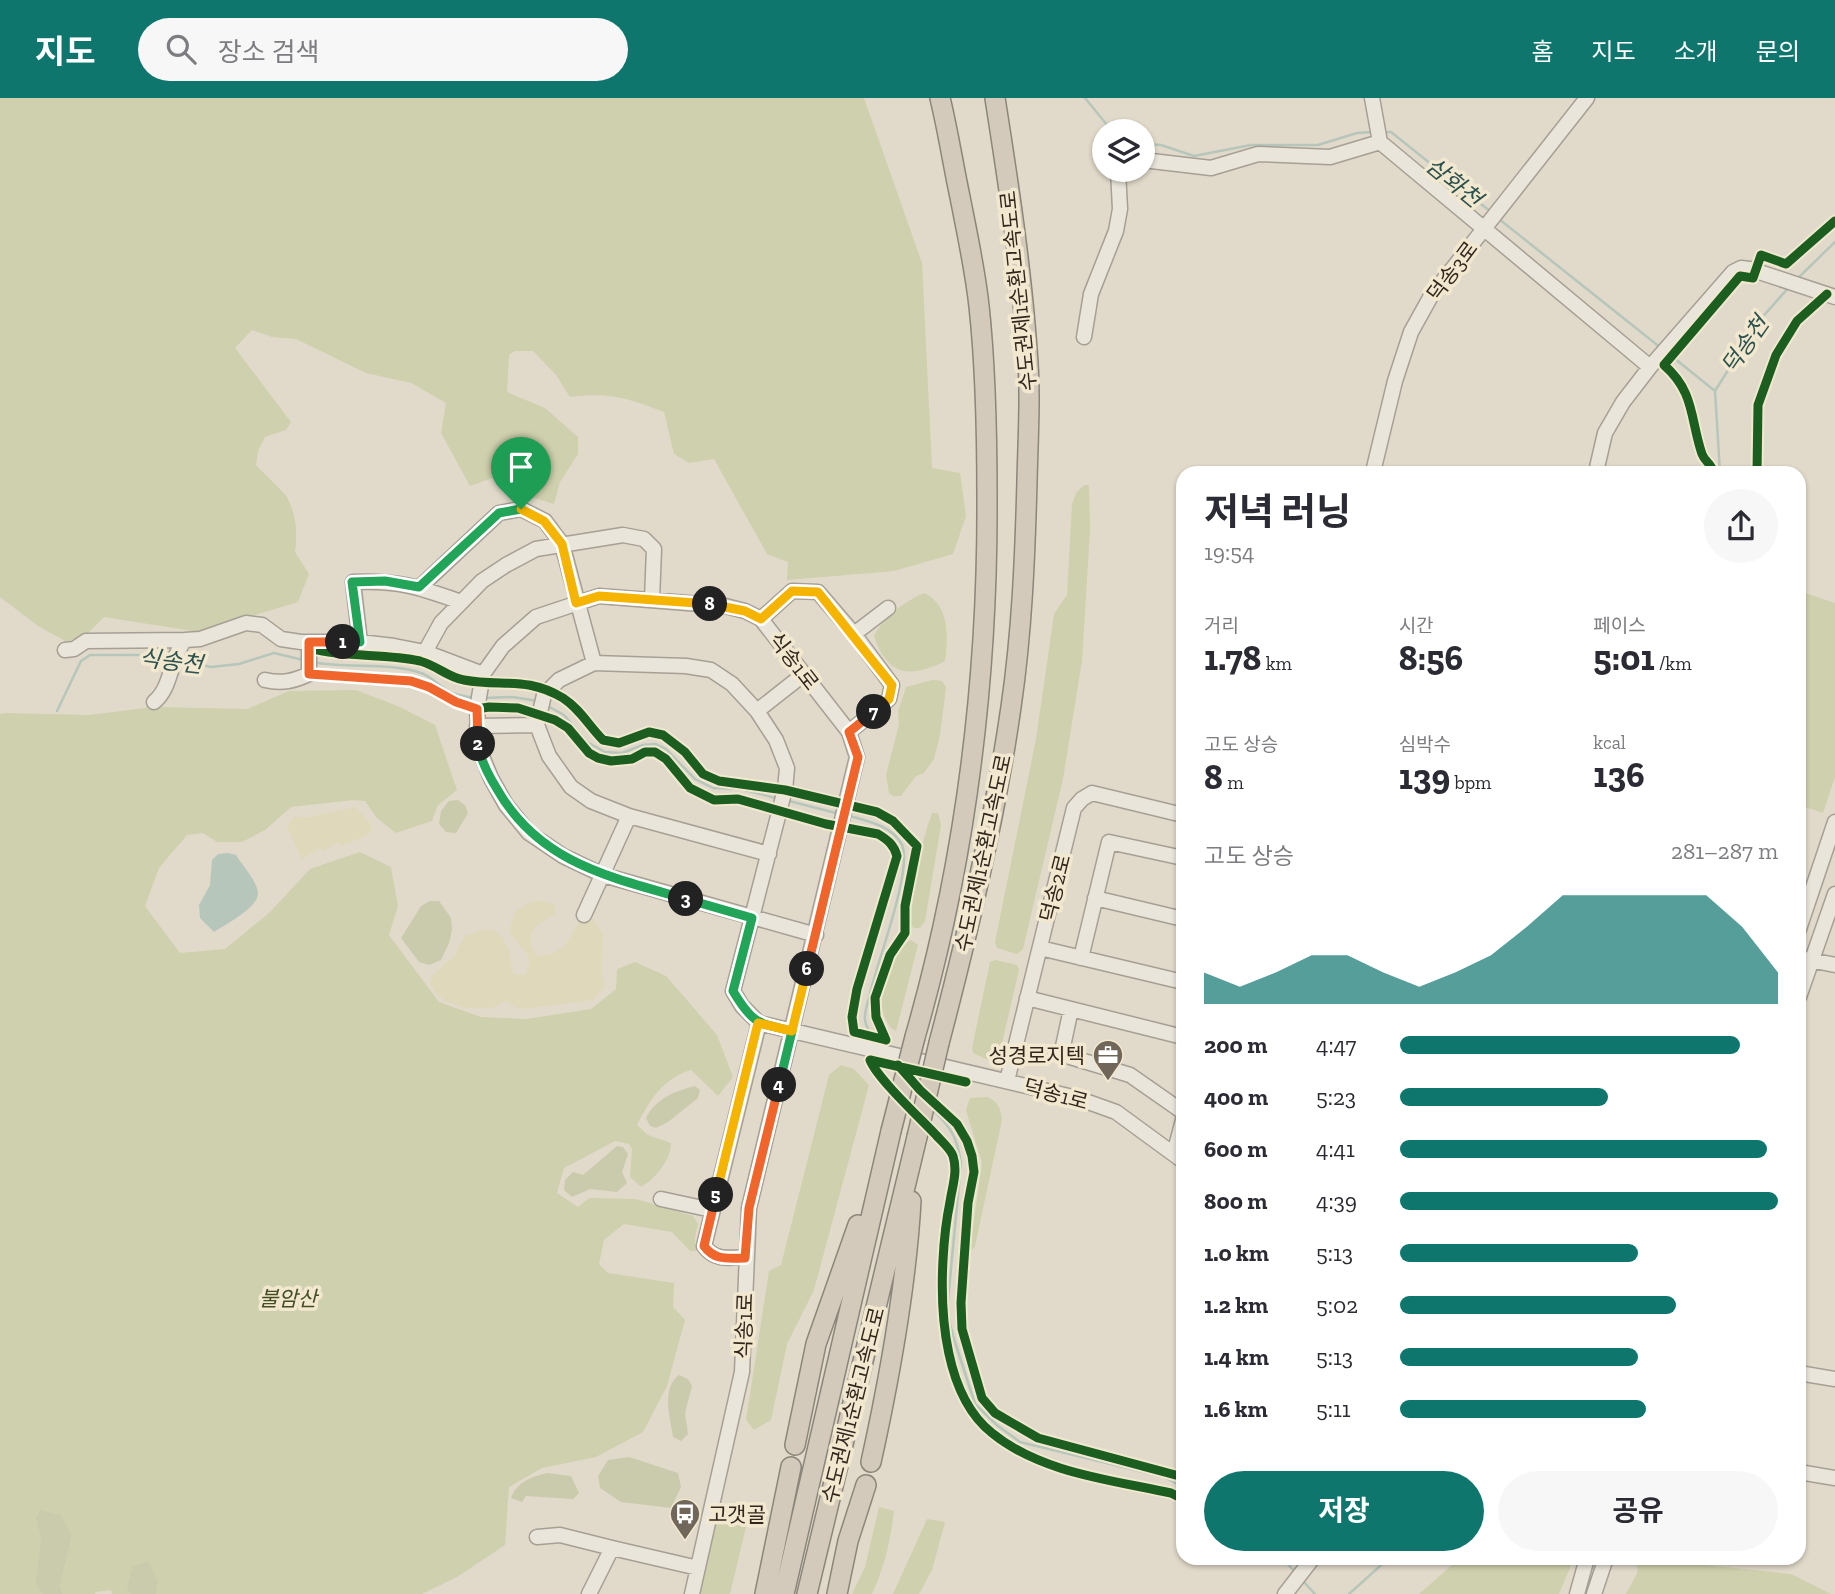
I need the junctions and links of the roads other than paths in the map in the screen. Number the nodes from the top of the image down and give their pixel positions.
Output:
1 (940, 98) edge
2 (995, 98) edge
3 (1372, 98) edge
4 (1587, 98) edge
5 (1379, 139) junction
6 (1155, 161) edge
7 (1118, 182) edge
8 (1488, 224) junction
9 (1830, 295) edge
10 (1084, 337) dead end
11 (1655, 362) junction
12 (1374, 466) edge
13 (1597, 466) edge
14 (562, 544) junction
15 (419, 587) junction
16 (652, 599) junction
17 (461, 602) junction
18 (576, 603) junction
19 (888, 608) dead end
20 (761, 619) junction
21 (854, 634) junction
22 (360, 642) junction
23 (182, 643) junction
24 (309, 646) junction
25 (65, 650) dead end
26 (425, 652) junction
27 (594, 663) junction
28 (804, 674) junction
29 (265, 680) dead end
30 (481, 681) junction
31 (154, 702) dead end
32 (757, 711) junction
33 (538, 718) junction
34 (477, 726) junction
35 (849, 732) junction
36 (1176, 813) edge
37 (629, 816) junction
38 (1835, 822) edge
39 (769, 854) junction
40 (1176, 856) edge
41 (603, 875) junction
42 (1835, 894) edge
43 (1096, 898) junction
44 (1806, 908) edge
45 (584, 915) dead end
46 (1176, 917) edge
47 (752, 918) junction
48 (816, 935) junction
49 (1040, 948) junction
50 (1081, 958) junction
51 (1806, 960) edge
52 (1835, 965) edge
53 (1176, 980) edge
54 (1027, 998) junction
55 (1071, 1009) junction
56 (758, 1023) junction
57 (792, 1031) junction
58 (1176, 1035) edge
59 (1007, 1081) junction
60 (1176, 1107) edge
61 (890, 1136) junction
62 (916, 1143) junction
63 (1176, 1156) edge
64 (661, 1199) dead end
65 (712, 1210) junction
66 (745, 1258) junction
67 (1806, 1374) edge
68 (1835, 1379) edge
69 (795, 1445) dead end
70 (871, 1462) dead end
71 (791, 1467) dead end
72 (1806, 1473) edge
73 (1835, 1478) edge
74 (866, 1485) dead end
75 (537, 1537) dead end
76 (612, 1548) junction
77 (1307, 1565) edge
78 (1585, 1565) edge
79 (1604, 1565) edge
80 (698, 1568) junction
81 (1289, 1588) edge
82 (589, 1594) edge
83 (692, 1594) edge
84 (765, 1594) edge
85 (784, 1594) edge
86 (807, 1594) edge
87 (837, 1594) edge
88 (1577, 1594) edge
89 (1594, 1594) edge

1 - 61 highway, 수도권제1순환고속도로, bridge
2 - 62 highway, 수도권제1순환고속도로, bridge
3 - 5 street
4 - 8 street, 덕송3로
5 - 6 street
5 - 8 street
7 - 10 street
8 - 11 street
8 - 12 street, 덕송3로
9 - 11 street
11 - 13 street
14 - 15 street
14 - 16 street
14 - 17 street
14 - 18 street
15 - 17 street
15 - 22 street
16 - 18 street, 식송1로
16 - 20 street, 식송1로
17 - 26 street
18 - 27 street
18 - 30 street, 식송1로
19 - 21 street
20 - 21 street
20 - 28 street, 식송1로
21 - 35 street
22 - 24 street
22 - 26 street
23 - 24 street
23 - 25 street
23 - 31 street
24 - 29 street
26 - 30 street
27 - 32 street
27 - 33 street
28 - 32 street
28 - 35 street, 식송1로
30 - 34 street, 식송1로
32 - 39 street
33 - 34 street
33 - 37 street
34 - 41 street, 식송1로
35 - 48 street, 식송1로
36 - 49 street, 덕송2로
37 - 39 street
37 - 41 street
38 - 44 street
39 - 47 street
40 - 43 street
41 - 45 street
41 - 47 street, 식송1로
42 - 51 street
43 - 46 street
43 - 50 street
47 - 48 street, 식송1로
47 - 56 street
48 - 57 street, 식송1로
49 - 50 street
49 - 54 street, 덕송2로
50 - 53 street
51 - 52 street
54 - 55 street
54 - 59 street, 덕송2로
55 - 58 street
55 - 60 street
56 - 57 street, 덕송1로
56 - 65 street
57 - 59 street, 덕송1로
57 - 66 street, 식송1로
59 - 63 street, 덕송1로
61 - 69 highway
61 - 85 highway, 수도권제1순환고속도로
62 - 70 highway
62 - 86 highway, 수도권제1순환고속도로
64 - 65 street
65 - 66 street
66 - 80 street, 식송1로
67 - 68 street
71 - 84 highway
72 - 73 street
74 - 87 highway
75 - 76 street
76 - 80 street
76 - 82 street
77 - 81 street
78 - 88 street
79 - 89 street
80 - 83 street, 식송1로

